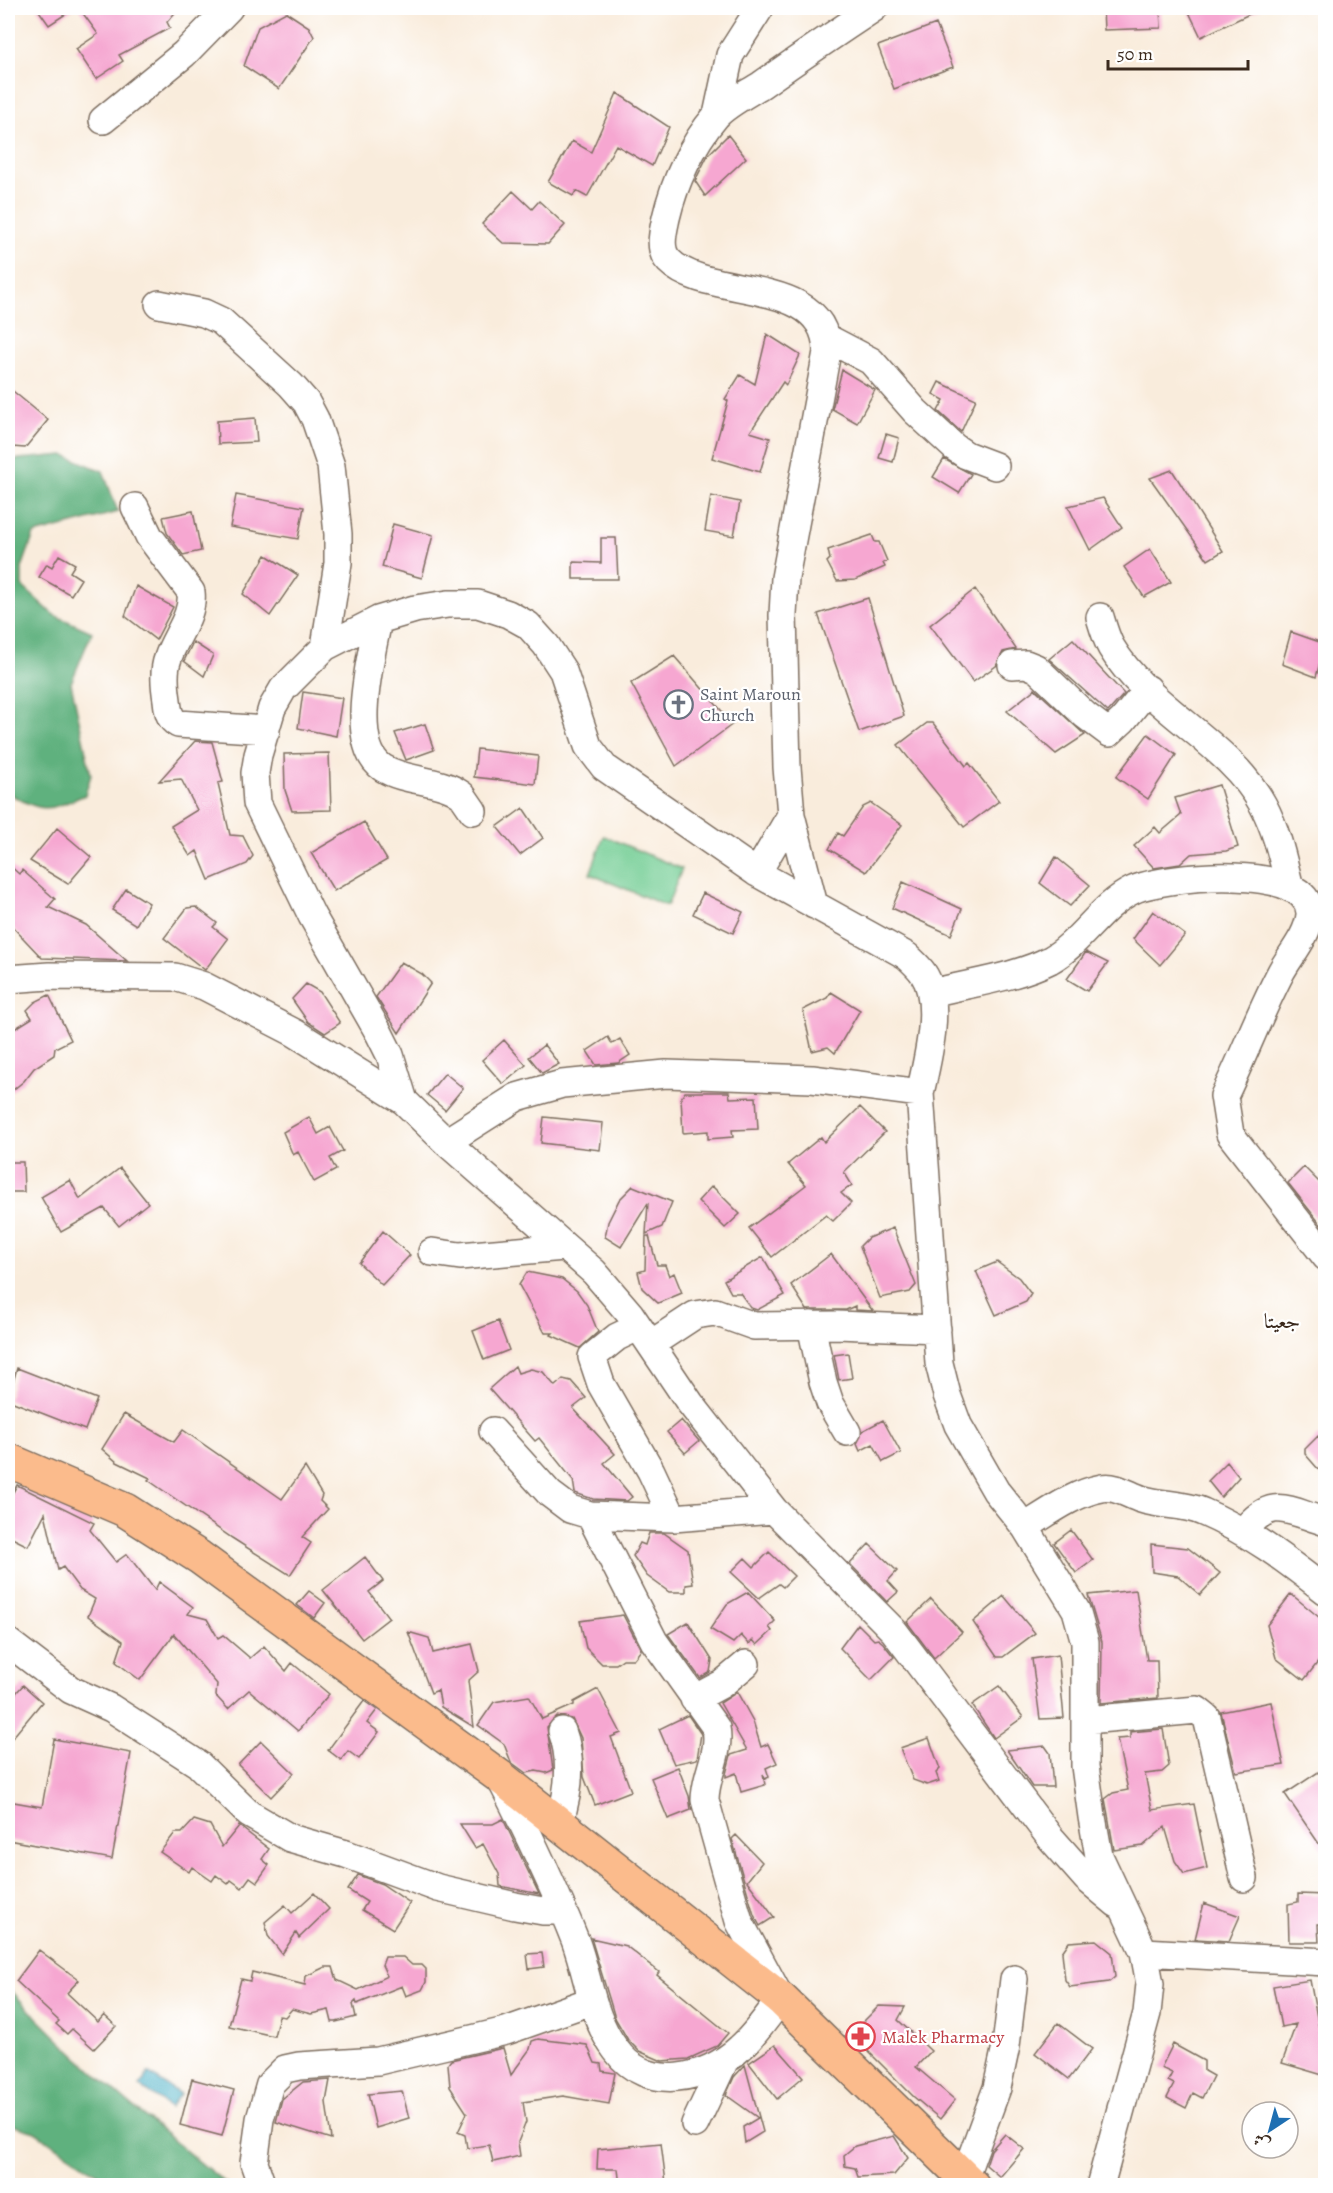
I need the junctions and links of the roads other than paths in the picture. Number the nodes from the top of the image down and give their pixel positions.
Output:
1 (229, 8) edge
2 (760, 8) edge
3 (874, 8) edge
4 (717, 115) junction
5 (103, 120) dead end
6 (159, 304) dead end
7 (827, 338) junction
8 (995, 466) dead end
9 (135, 507) dead end
10 (1100, 617) dead end
11 (378, 620) junction
12 (325, 647) junction
13 (1012, 665) dead end
14 (1148, 689) junction
15 (266, 730) junction
16 (472, 811) dead end
17 (791, 815) junction
18 (757, 873) junction
19 (1290, 888) junction
20 (814, 905) junction
21 (8, 979) edge
22 (932, 993) junction
23 (920, 1093) junction
24 (404, 1101) junction
25 (446, 1143) junction
26 (564, 1247) junction
27 (432, 1252) dead end
28 (1326, 1257) edge
29 (811, 1325) junction
30 (937, 1329) junction
31 (645, 1335) junction
32 (493, 1431) dead end
33 (847, 1432) dead end
34 (8, 1460) edge
35 (774, 1510) junction
36 (590, 1515) junction
37 (673, 1518) junction
38 (1326, 1522) edge
39 (1025, 1527) junction
40 (1243, 1532) junction
41 (1326, 1591) edge
42 (8, 1642) edge
43 (746, 1664) dead end
44 (694, 1699) junction
45 (1087, 1720) junction
46 (562, 1731) dead end
47 (499, 1776) junction
48 (559, 1823) junction
49 (1244, 1878) dead end
50 (1121, 1907) junction
51 (563, 1911) junction
52 (1144, 1952) junction
53 (1326, 1962) edge
54 (1014, 1979) dead end
55 (781, 1999) junction
56 (591, 2001) junction
57 (725, 2060) junction
58 (695, 2124) dead end
59 (968, 2182) edge
60 (262, 2186) edge
61 (1100, 2186) edge

1 - 5 street
2 - 4 street
3 - 4 street
4 - 7 street
6 - 12 street
7 - 8 street
7 - 17 street
9 - 15 street
10 - 14 street
11 - 12 street
11 - 16 street
11 - 18 street
12 - 15 street
13 - 14 street
14 - 19 street
15 - 24 street
17 - 18 street
17 - 20 street
18 - 20 street
19 - 22 street
19 - 28 street
20 - 22 street
21 - 24 street
22 - 23 street
23 - 25 street
23 - 30 street
24 - 25 street
25 - 26 street
26 - 27 street
26 - 31 street
29 - 30 street
29 - 31 street
29 - 33 street
30 - 39 street
31 - 35 street
31 - 37 street
32 - 36 street
34 - 47 highway
35 - 37 street
35 - 50 street
36 - 37 street
36 - 44 street
38 - 40 street
39 - 40 street
39 - 45 street
40 - 41 street
42 - 51 street
43 - 44 street
44 - 55 street
45 - 49 street
45 - 50 street
46 - 48 street
47 - 48 highway
47 - 51 street
48 - 55 highway
50 - 52 street
51 - 56 street
52 - 53 street
52 - 61 street
54 - 59 street
55 - 57 street
55 - 59 highway
56 - 57 street
56 - 60 street
57 - 58 street

